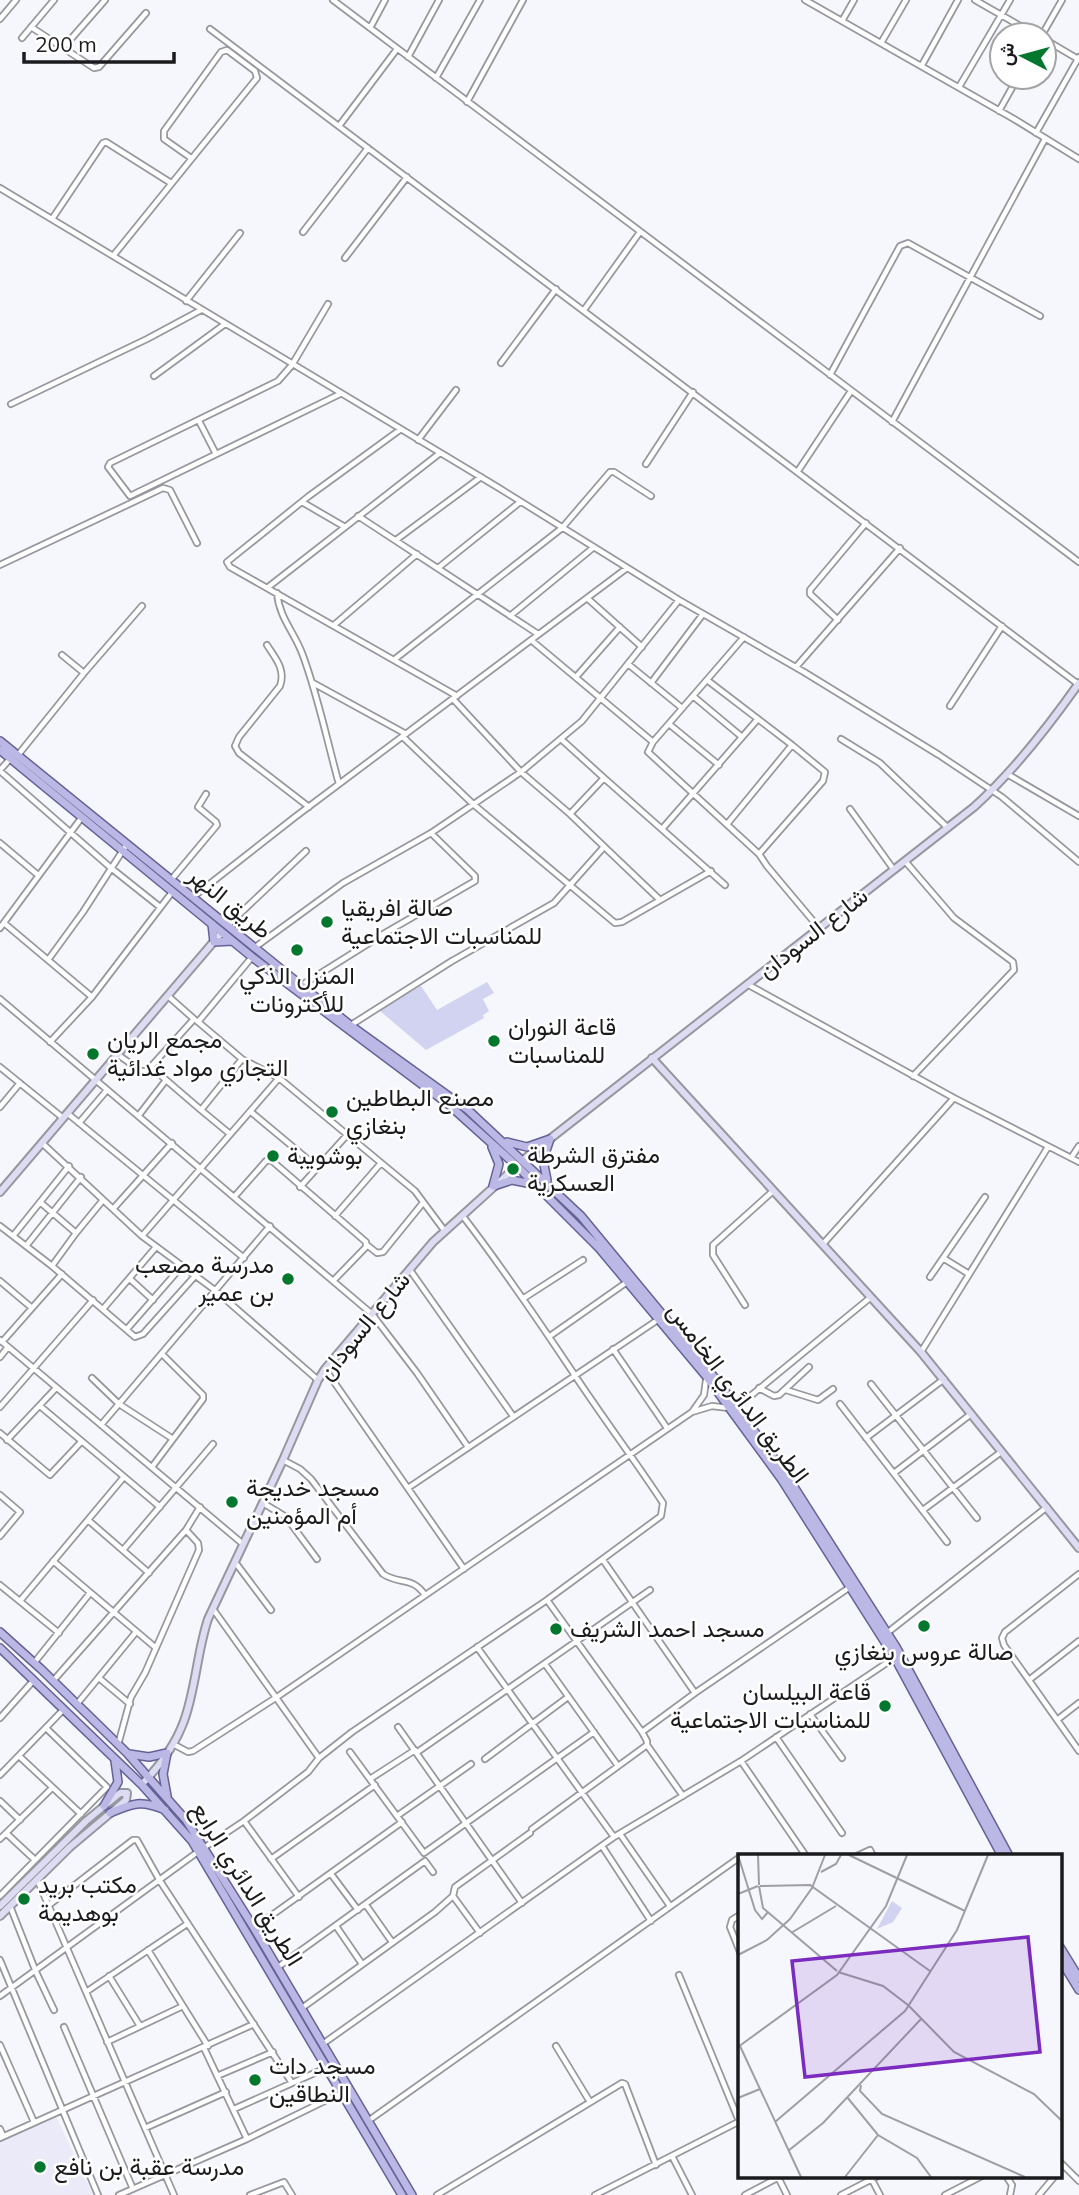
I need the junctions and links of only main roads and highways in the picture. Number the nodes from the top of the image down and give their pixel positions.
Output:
1 (1079, 683) edge
2 (0, 741) edge
3 (0, 750) edge
4 (14, 757) junction
5 (125, 848) junction
6 (212, 924) junction
7 (225, 929) junction
8 (232, 941) junction
9 (214, 942) junction
10 (349, 1028) junction
11 (652, 1058) junction
12 (440, 1091) joint
13 (488, 1139) junction
14 (501, 1139) junction
15 (550, 1139) junction
16 (520, 1163) junction
17 (549, 1184) junction
18 (493, 1186) junction
19 (540, 1188) junction
20 (0, 1192) edge
21 (734, 1408) junction
22 (1079, 1548) edge
23 (844, 1570) junction
24 (0, 1632) edge
25 (0, 1648) edge
26 (127, 1753) junction
27 (167, 1753) junction
28 (113, 1757) junction
29 (149, 1777) junction
30 (142, 1784) junction
31 (167, 1796) junction
32 (107, 1810) junction
33 (168, 1812) junction
34 (202, 1849) junction
35 (1001, 1854) edge
36 (1008, 1854) edge
37 (0, 1906) edge
38 (0, 1916) edge
39 (1063, 1964) edge
40 (1079, 1978) edge
41 (1079, 1990) edge
42 (402, 2195) edge
43 (412, 2195) edge

1 - 11 main road, شارع السودان
2 - 4 main road, طريق النهر
3 - 4 main road, طريق النهر
4 - 5 main road, طريق النهر
4 - 5 main road, طريق النهر
5 - 6 main road, طريق النهر
5 - 7 main road, طريق النهر
6 - 7 main road, طريق النهر
6 - 9 main road
7 - 8 main road, طريق النهر
7 - 9 main road
7 - 10 main road, طريق النهر
8 - 9 main road
8 - 10 main road, طريق النهر
9 - 20 main road
10 - 12 main road, طريق النهر
10 - 13 main road, الطريق الدائري الخامس
11 - 15 main road, شارع السودان
11 - 22 main road
12 - 14 main road, الطريق الدائري الخامس
13 - 16 main road, الطريق الدائري الخامس
13 - 18 main road
14 - 15 main road
14 - 16 main road, الطريق الدائري الخامس
15 - 16 main road, شارع السودان
15 - 17 main road
16 - 17 main road, الطريق الدائري الخامس
16 - 18 main road, شارع السودان
16 - 19 main road, الطريق الدائري الخامس
17 - 21 main road, الطريق الدائري الخامس
18 - 19 main road
18 - 27 main road, شارع السودان
19 - 21 main road, الطريق الدائري الخامس
21 - 23 main road, الطريق الدائري الخامس
23 - 35 main road, الطريق الدائري الخامس
23 - 36 main road, الطريق الدائري الخامس
24 - 26 main road, الطريق الدائري الرابع
25 - 28 main road, الطريق الدائري الرابع
26 - 27 main road
26 - 29 main road, الطريق الدائري الرابع
27 - 29 main road, شارع السودان
27 - 31 main road
28 - 30 main road, الطريق الدائري الرابع
28 - 32 main road
29 - 30 main road, شارع السودان
29 - 31 main road, الطريق الدائري الرابع
30 - 33 main road, الطريق الدائري الرابع
31 - 34 main road, الطريق الدائري الرابع
32 - 33 main road
32 - 37 main road
32 - 38 main road
33 - 34 main road, الطريق الدائري الرابع
34 - 42 main road, الطريق الدائري الرابع
34 - 43 main road, الطريق الدائري الرابع
39 - 40 main road
39 - 41 main road

